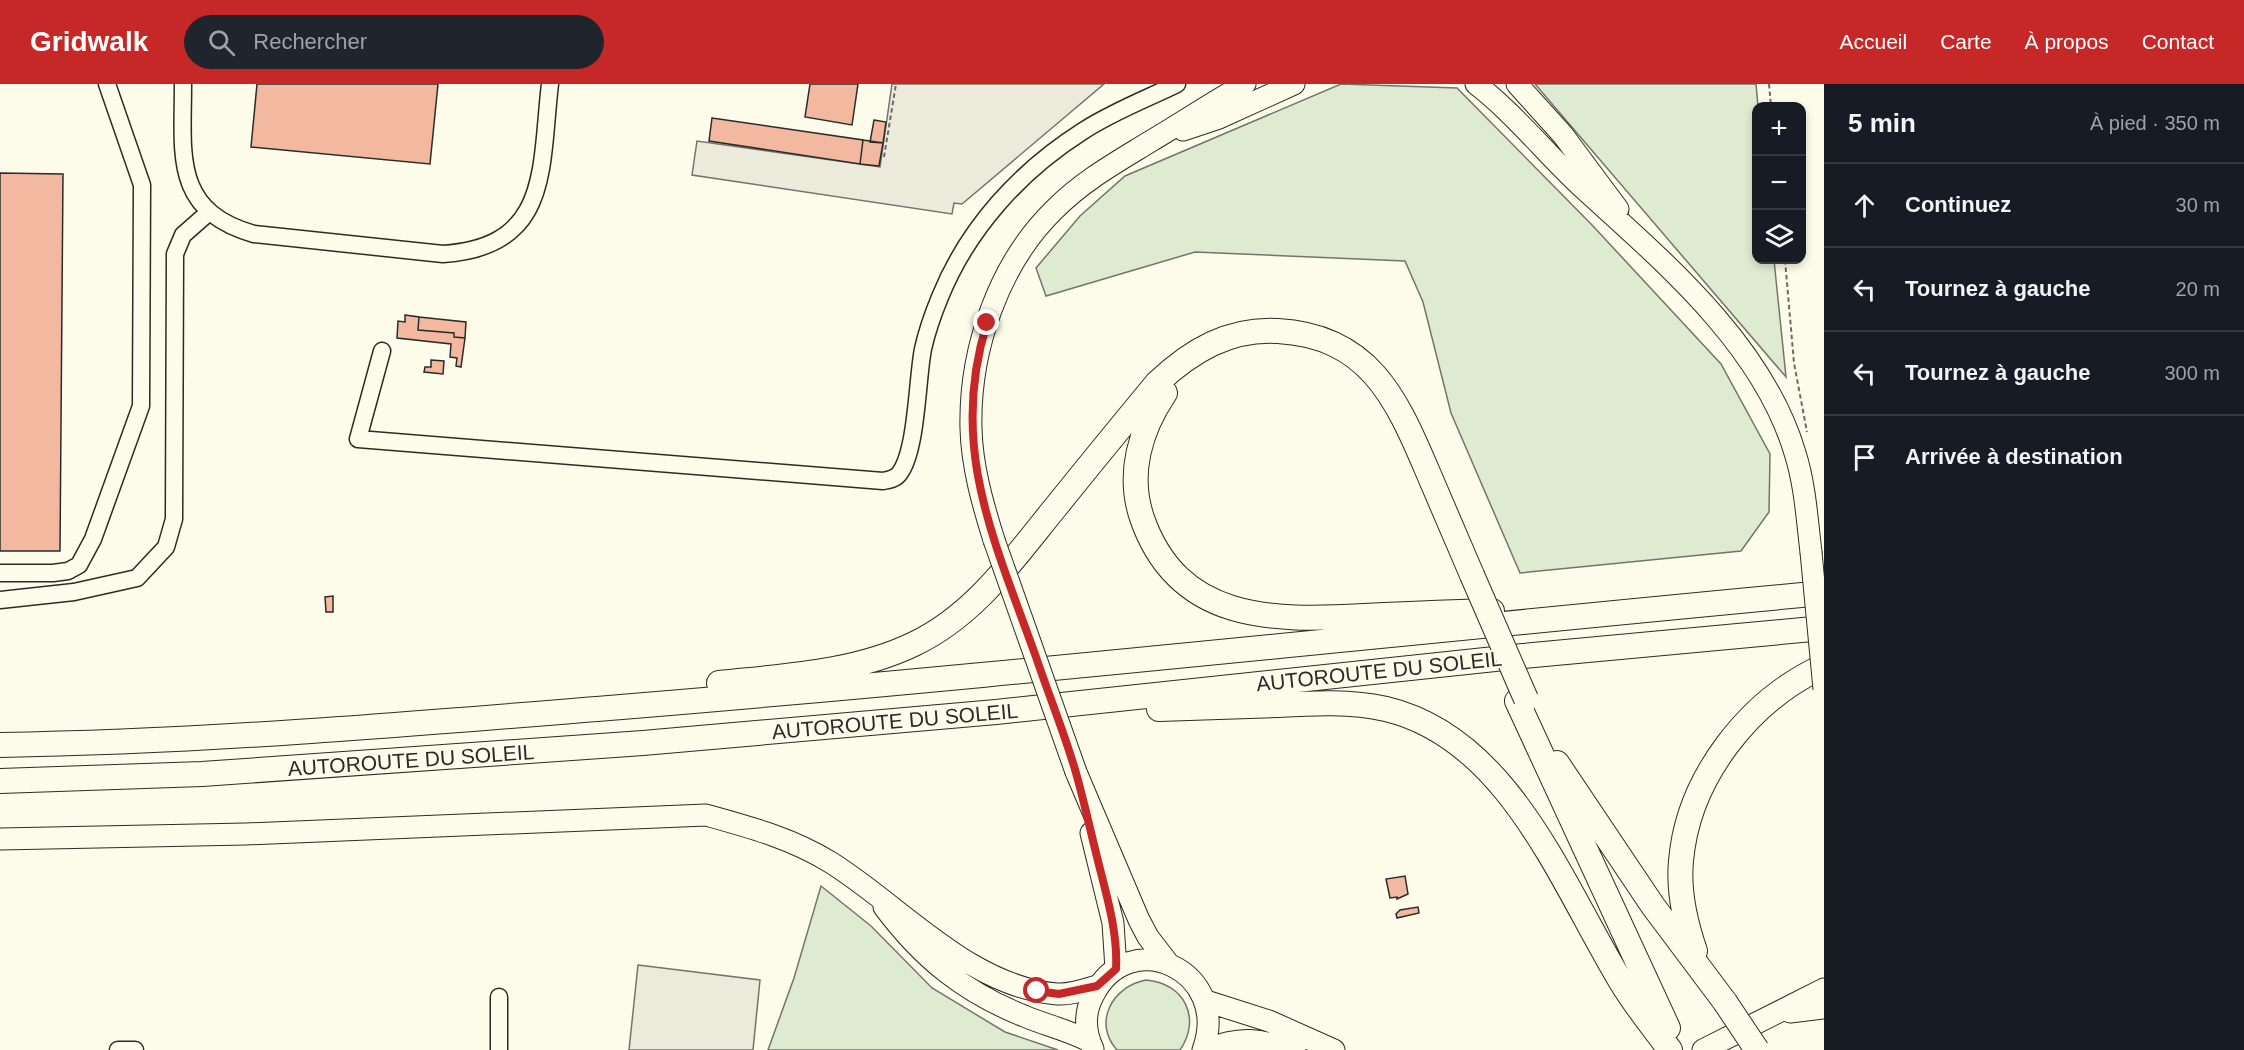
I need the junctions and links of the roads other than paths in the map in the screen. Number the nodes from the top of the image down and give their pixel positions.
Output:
1 (107, 84) edge
2 (183, 84) edge
3 (550, 84) edge
4 (1177, 84) edge
5 (1245, 84) edge
6 (1294, 84) edge
7 (1476, 84) edge
8 (1517, 84) edge
9 (1151, 142) junction
10 (208, 213) junction
11 (1634, 231) junction
12 (381, 351) dead end
13 (0, 573) edge
14 (1468, 576) junction
15 (1824, 594) edge
16 (0, 600) edge
17 (1674, 607) junction
18 (1824, 628) edge
19 (1824, 666) edge
20 (1824, 689) edge
21 (1521, 700) junction
22 (1010, 711) junction
23 (505, 716) junction
24 (0, 745) edge
25 (1076, 772) junction
26 (0, 781) edge
27 (0, 839) edge
28 (869, 888) junction
29 (1168, 963) junction
30 (1700, 965) junction
31 (1116, 969) junction
32 (1097, 986) junction
33 (1824, 989) edge
34 (499, 997) dead end
35 (1206, 1001) junction
36 (1824, 1008) edge
37 (1769, 1017) junction
38 (1669, 1041) edge
39 (1091, 1045) edge
40 (118, 1050) edge
41 (135, 1050) edge
42 (499, 1050) edge
43 (1205, 1050) edge
44 (1295, 1050) edge
45 (1334, 1050) edge
46 (1703, 1050) edge
47 (1757, 1050) edge

1 - 13 street
2 - 10 street
3 - 10 street
4 - 12 street
5 - 9 main road
6 - 9 main road
7 - 11 main road
8 - 11 main road
9 - 25 main road, bridge
10 - 16 street
11 - 20 main road, bridge
14 - 17 highway
14 - 21 highway, bridge
14 - 23 highway
15 - 17 highway, AUTOROUTE DU SOLEIL
17 - 23 highway, AUTOROUTE DU SOLEIL
18 - 22 highway, AUTOROUTE DU SOLEIL
19 - 30 highway
21 - 30 highway
21 - 38 highway
22 - 26 highway, AUTOROUTE DU SOLEIL
22 - 38 highway
23 - 24 highway, AUTOROUTE DU SOLEIL
25 - 29 main road
25 - 31 main road
27 - 28 main road
28 - 32 main road
28 - 39 main road
29 - 31 main road
29 - 35 main road
30 - 47 highway, bridge
31 - 32 main road
32 - 39 main road
33 - 37 main road
34 - 42 street
35 - 43 main road
35 - 45 main road
36 - 37 main road
37 - 46 main road
40 - 41 street
43 - 44 main road

